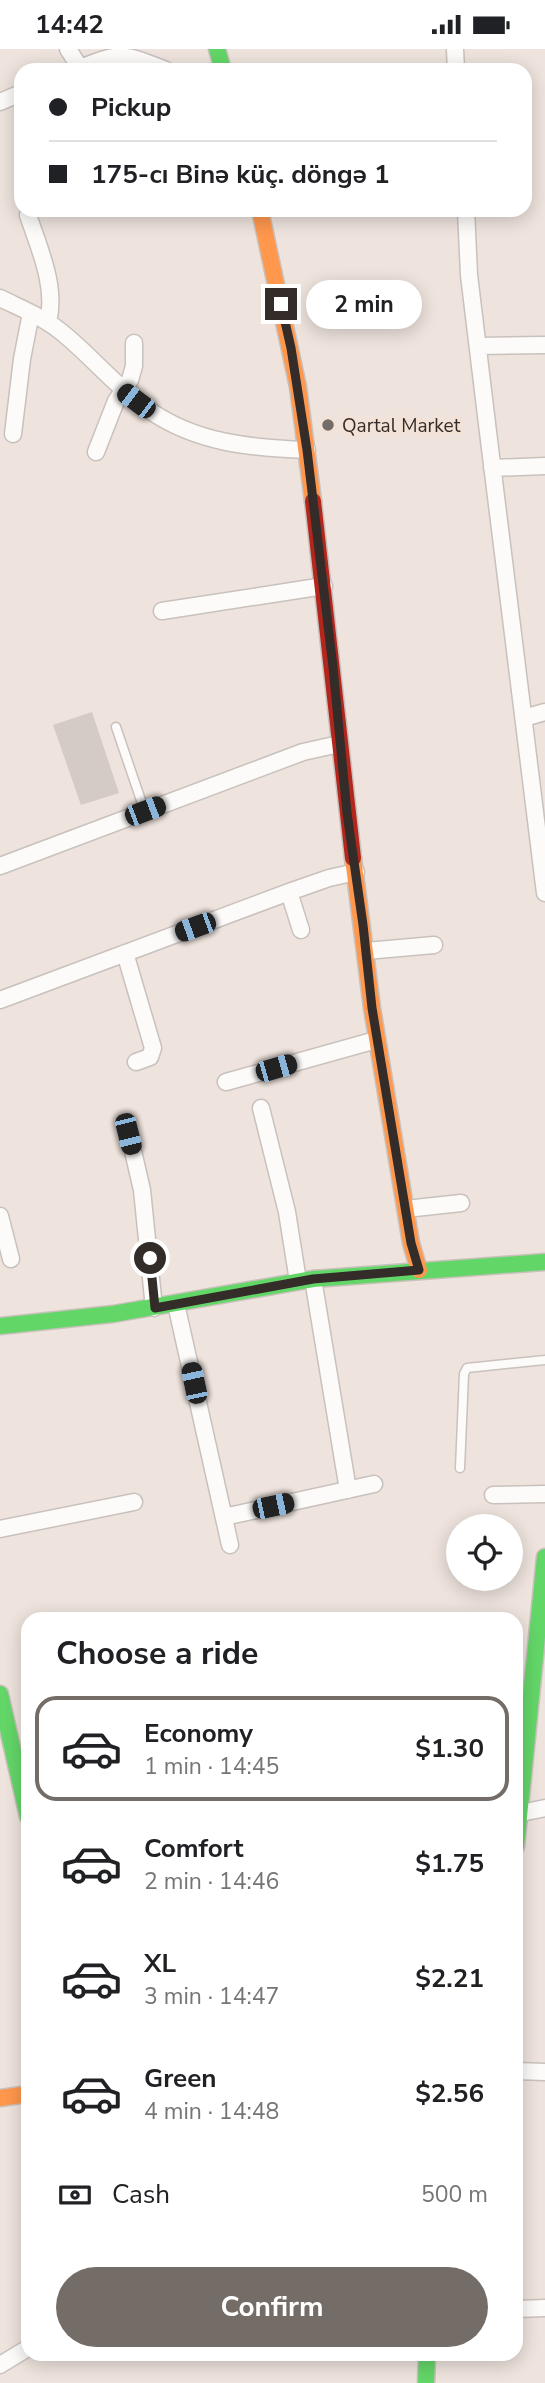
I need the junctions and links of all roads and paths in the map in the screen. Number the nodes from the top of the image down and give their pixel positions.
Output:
1 (92, 63) edge
2 (147, 63) edge
3 (29, 217) edge
4 (262, 217) edge
5 (466, 217) edge
6 (0, 298) edge
7 (31, 313) junction
8 (48, 322) junction
9 (134, 343) dead end
10 (545, 345) edge
11 (478, 347) junction
12 (123, 391) junction
13 (13, 434) dead end
14 (307, 450) junction
15 (96, 452) dead end
16 (545, 466) edge
17 (492, 468) junction
18 (324, 586) junction
19 (162, 611) dead end
20 (545, 712) edge
21 (524, 718) junction
22 (116, 727) dead end
23 (339, 744) junction
24 (145, 811) junction
25 (0, 866) edge
26 (356, 872) junction
27 (289, 893) junction
28 (545, 893) edge
29 (301, 930) dead end
30 (434, 945) dead end
31 (366, 951) junction
32 (125, 954) junction
33 (0, 1000) edge
34 (376, 1040) junction
35 (136, 1062) dead end
36 (226, 1082) dead end
37 (261, 1108) dead end
38 (128, 1134) dead end
39 (461, 1203) dead end
40 (406, 1209) junction
41 (0, 1216) edge
42 (11, 1259) dead end
43 (545, 1262) edge
44 (419, 1270) junction
45 (306, 1280) junction
46 (176, 1304) junction
47 (155, 1308) junction
48 (0, 1326) edge
49 (545, 1360) edge
50 (460, 1468) dead end
51 (374, 1485) dead end
52 (348, 1490) junction
53 (545, 1494) edge
54 (493, 1495) dead end
55 (134, 1502) dead end
56 (224, 1517) junction
57 (0, 1528) edge
58 (230, 1545) dead end
59 (545, 1557) edge
60 (0, 1694) edge
61 (523, 1774) edge
62 (21, 1786) edge
63 (545, 1808) edge
64 (523, 1812) edge
65 (523, 2071) edge
66 (545, 2072) edge
67 (21, 2095) edge
68 (0, 2098) edge
69 (545, 2308) edge
70 (523, 2309) edge
71 (21, 2352) edge
72 (427, 2361) edge
73 (0, 2365) edge
74 (426, 2383) edge

1 - 2 street
3 - 8 street
4 - 14 street
5 - 11 street
6 - 7 street
7 - 8 street
7 - 13 street
8 - 12 street
9 - 12 street
10 - 11 street
11 - 17 street
12 - 14 street
12 - 15 street
14 - 18 street
16 - 17 street
17 - 21 street
18 - 19 street
18 - 23 street
20 - 21 street
21 - 28 street
22 - 24 lane
23 - 24 street
23 - 26 street
24 - 25 street
26 - 27 street
26 - 31 street
27 - 29 street
27 - 32 street
30 - 31 street
31 - 34 street
32 - 33 street
32 - 35 street
34 - 36 street
34 - 40 street
37 - 45 street
38 - 47 street
39 - 40 street
40 - 44 street
41 - 42 street
43 - 44 street
44 - 45 street
45 - 46 street
45 - 52 street
46 - 47 street
46 - 56 street
47 - 48 street
49 - 50 lane
51 - 52 street
52 - 56 street
53 - 54 street
55 - 57 street
56 - 58 street
59 - 61 street
60 - 62 street
63 - 64 street
65 - 66 street
67 - 68 street
69 - 70 street
71 - 73 street
72 - 74 street

